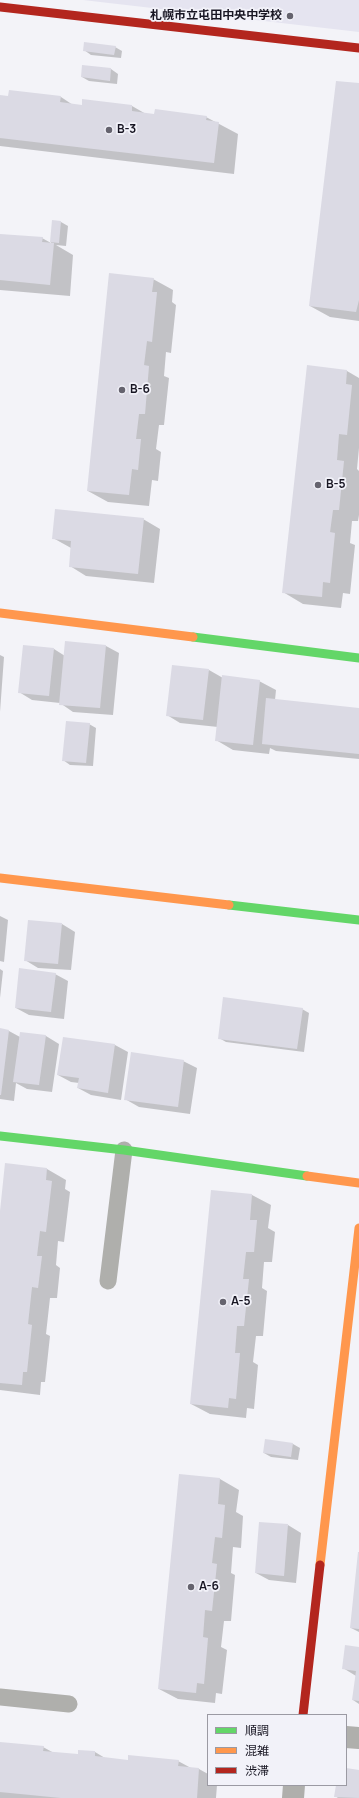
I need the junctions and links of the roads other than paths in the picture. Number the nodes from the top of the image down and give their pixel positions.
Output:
1 (0, 7) edge
2 (359, 48) edge
3 (0, 613) edge
4 (359, 658) edge
5 (0, 878) edge
6 (359, 920) edge
7 (0, 1136) edge
8 (124, 1150) junction
9 (359, 1183) edge
10 (359, 1228) edge
11 (108, 1281) dead end
12 (0, 1697) edge
13 (69, 1704) dead end
14 (303, 1714) edge
15 (347, 1737) edge
16 (359, 1738) edge
17 (294, 1786) edge
18 (292, 1798) edge

1 - 2 street
3 - 4 street
5 - 6 street
7 - 8 street
8 - 9 street
8 - 11 lane
10 - 14 street
12 - 13 lane
15 - 16 street
17 - 18 street

